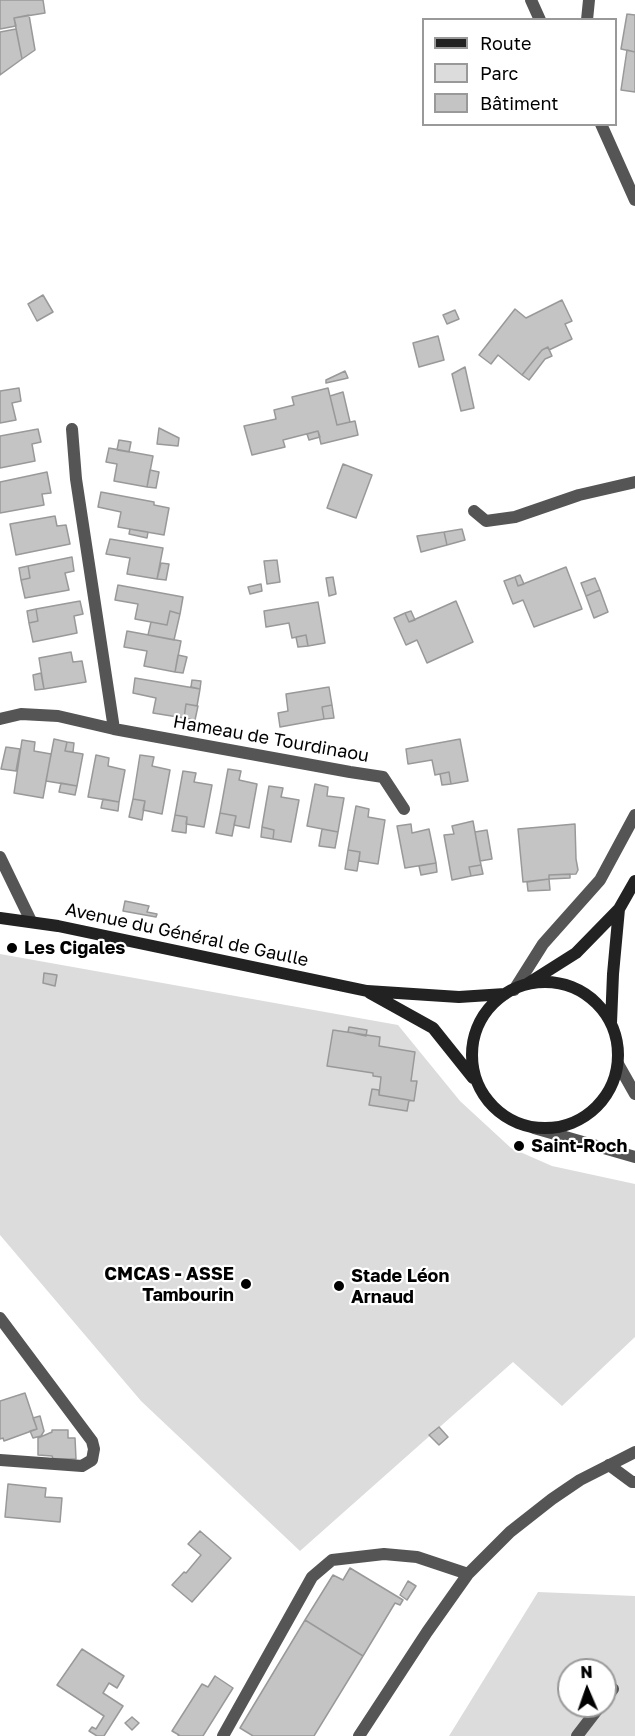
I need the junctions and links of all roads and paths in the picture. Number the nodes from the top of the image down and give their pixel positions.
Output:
1 (531, 0) edge
2 (589, 0) edge
3 (539, 18) edge
4 (587, 18) edge
5 (602, 126) edge
6 (635, 200) edge
7 (72, 429) dead end
8 (635, 482) edge
9 (474, 511) dead end
10 (0, 718) edge
11 (114, 729) junction
12 (404, 809) dead end
13 (635, 815) edge
14 (0, 857) edge
15 (635, 881) edge
16 (620, 909) junction
17 (0, 918) edge
18 (31, 921) junction
19 (526, 984) junction
20 (367, 991) junction
21 (509, 992) junction
22 (611, 1023) junction
23 (618, 1064) junction
24 (476, 1080) junction
25 (635, 1094) edge
26 (534, 1128) junction
27 (635, 1157) edge
28 (0, 1318) edge
29 (635, 1452) edge
30 (0, 1460) edge
31 (609, 1465) junction
32 (635, 1482) edge
33 (468, 1574) junction
34 (591, 1718) edge
35 (223, 1736) edge
36 (359, 1736) edge
37 (577, 1736) edge

1 - 3 street
2 - 4 street
5 - 6 street
7 - 11 street
8 - 9 street
10 - 11 street, Hameau de Tourdinaou
11 - 12 street, Hameau de Tourdinaou
13 - 21 street
14 - 18 street
15 - 16 main road
16 - 19 main road
16 - 22 main road
17 - 18 main road, Avenue du Général de Gaulle
18 - 20 main road, Avenue du Général de Gaulle
19 - 21 main road
19 - 22 main road
20 - 21 main road, Avenue du Général de Gaulle
20 - 24 main road, Avenue du Général de Gaulle
21 - 24 main road
22 - 23 main road
23 - 25 street
23 - 26 main road
24 - 26 main road
26 - 27 street
28 - 30 street
29 - 31 street
31 - 32 street
31 - 33 street
33 - 35 street
33 - 36 street
34 - 37 street

